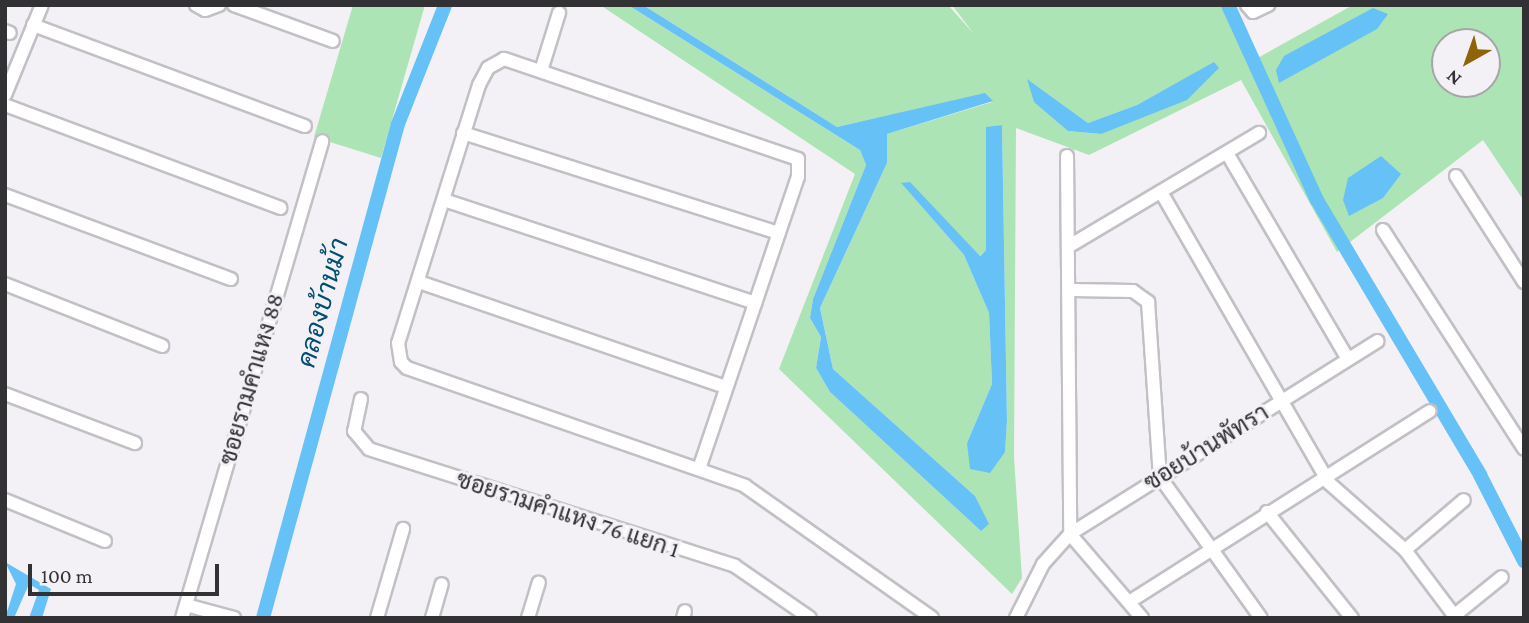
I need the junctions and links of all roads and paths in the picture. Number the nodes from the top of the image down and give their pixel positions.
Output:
1 (42, 5) edge
2 (196, 5) edge
3 (219, 5) edge
4 (234, 5) edge
5 (1247, 5) edge
6 (1268, 5) edge
7 (559, 13) dead end
8 (33, 26) junction
9 (333, 41) dead end
10 (541, 71) junction
11 (5, 95) edge
12 (5, 105) edge
13 (305, 126) dead end
14 (463, 133) junction
15 (1259, 133) dead end
16 (322, 141) dead end
17 (1227, 153) junction
18 (1067, 156) dead end
19 (1456, 176) dead end
20 (1161, 192) junction
21 (5, 195) edge
22 (444, 200) junction
23 (280, 208) dead end
24 (1383, 230) dead end
25 (779, 233) junction
26 (1071, 245) junction
27 (231, 279) dead end
28 (419, 282) junction
29 (1524, 282) edge
30 (5, 284) edge
31 (1072, 290) junction
32 (755, 303) junction
33 (1378, 341) dead end
34 (162, 346) dead end
35 (1348, 359) junction
36 (726, 387) junction
37 (5, 394) edge
38 (361, 399) dead end
39 (1281, 401) junction
40 (1430, 411) dead end
41 (135, 443) dead end
42 (1524, 449) edge
43 (699, 469) junction
44 (1324, 476) junction
45 (1160, 477) junction
46 (5, 500) edge
47 (1464, 500) dead end
48 (1266, 512) junction
49 (402, 529) dead end
50 (1070, 534) junction
51 (105, 541) dead end
52 (1209, 549) junction
53 (1405, 550) junction
54 (1502, 577) dead end
55 (539, 583) dead end
56 (442, 584) dead end
57 (1129, 602) junction
58 (184, 611) edge
59 (1456, 617) edge
60 (234, 618) edge
61 (377, 618) edge
62 (432, 618) edge
63 (528, 618) edge
64 (810, 618) edge
65 (932, 618) edge
66 (1016, 618) edge
67 (1142, 618) edge
68 (1261, 618) edge
69 (1352, 618) edge

1 - 8 street
2 - 3 street
4 - 9 street
5 - 6 street
7 - 10 street
8 - 11 street
8 - 13 street
10 - 14 street
10 - 25 street
12 - 23 street
14 - 22 street
14 - 25 street
15 - 17 street
16 - 58 street, ซอยรามคำแหง 88
17 - 20 street
17 - 35 street
18 - 26 street
19 - 29 street
20 - 26 street
20 - 39 street
21 - 27 street
22 - 28 street
22 - 32 street
24 - 42 street
25 - 32 street
26 - 31 street
28 - 36 street
28 - 43 street
30 - 34 street
31 - 45 street
31 - 50 street
32 - 36 street
33 - 35 street, ซอยบ้านพัทรา
35 - 39 street, ซอยบ้านพัทรา
36 - 43 street
37 - 41 street
38 - 64 street, ซอยรามคำแหง 76 แยก 1
39 - 44 street
39 - 45 street, ซอยบ้านพัทรา
40 - 44 street
43 - 65 street
44 - 48 street
44 - 53 street
45 - 50 street, ซอยบ้านพัทรา
45 - 52 street
46 - 51 street
47 - 53 street
48 - 52 street
48 - 69 street
49 - 61 street
50 - 57 street
50 - 66 street, ซอยบ้านพัทรา
52 - 57 street
52 - 68 street
53 - 59 street
54 - 59 street
55 - 63 street
56 - 62 street
57 - 67 street
58 - 60 street

